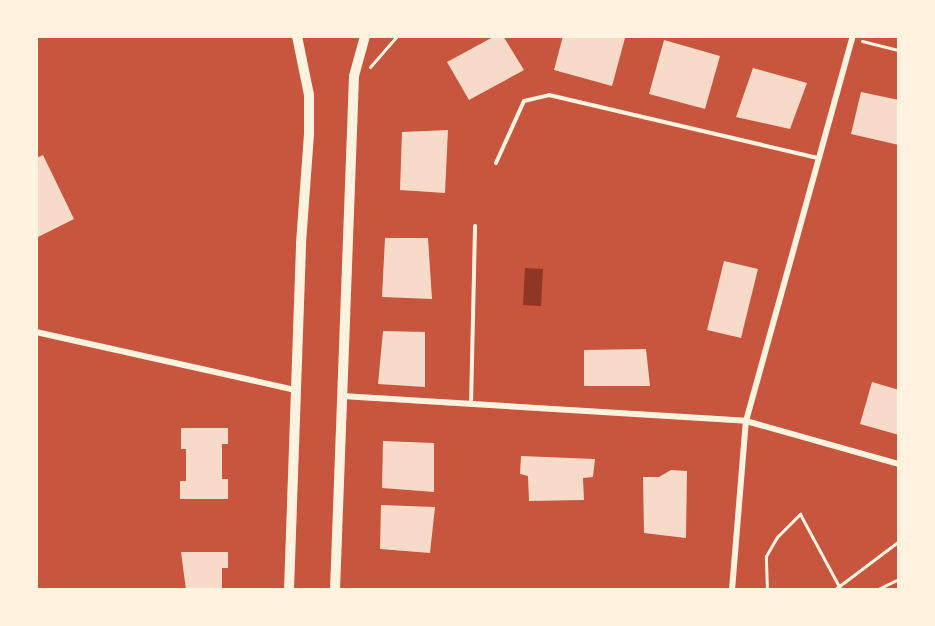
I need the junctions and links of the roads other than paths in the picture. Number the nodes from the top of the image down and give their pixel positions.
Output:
1 (297, 36) edge
2 (853, 37) edge
3 (363, 38) edge
4 (819, 158) junction
5 (496, 162) dead end
6 (475, 226) dead end
7 (36, 332) edge
8 (296, 390) junction
9 (341, 396) junction
10 (471, 405) junction
11 (746, 421) junction
12 (899, 464) edge
13 (289, 590) edge
14 (335, 590) edge
15 (732, 590) edge

1 - 8 main road
2 - 4 street
3 - 9 main road
4 - 5 lane
4 - 11 street
6 - 10 lane
7 - 8 street
8 - 13 main road
9 - 10 street
9 - 14 main road
10 - 11 street
11 - 12 street
11 - 15 street

